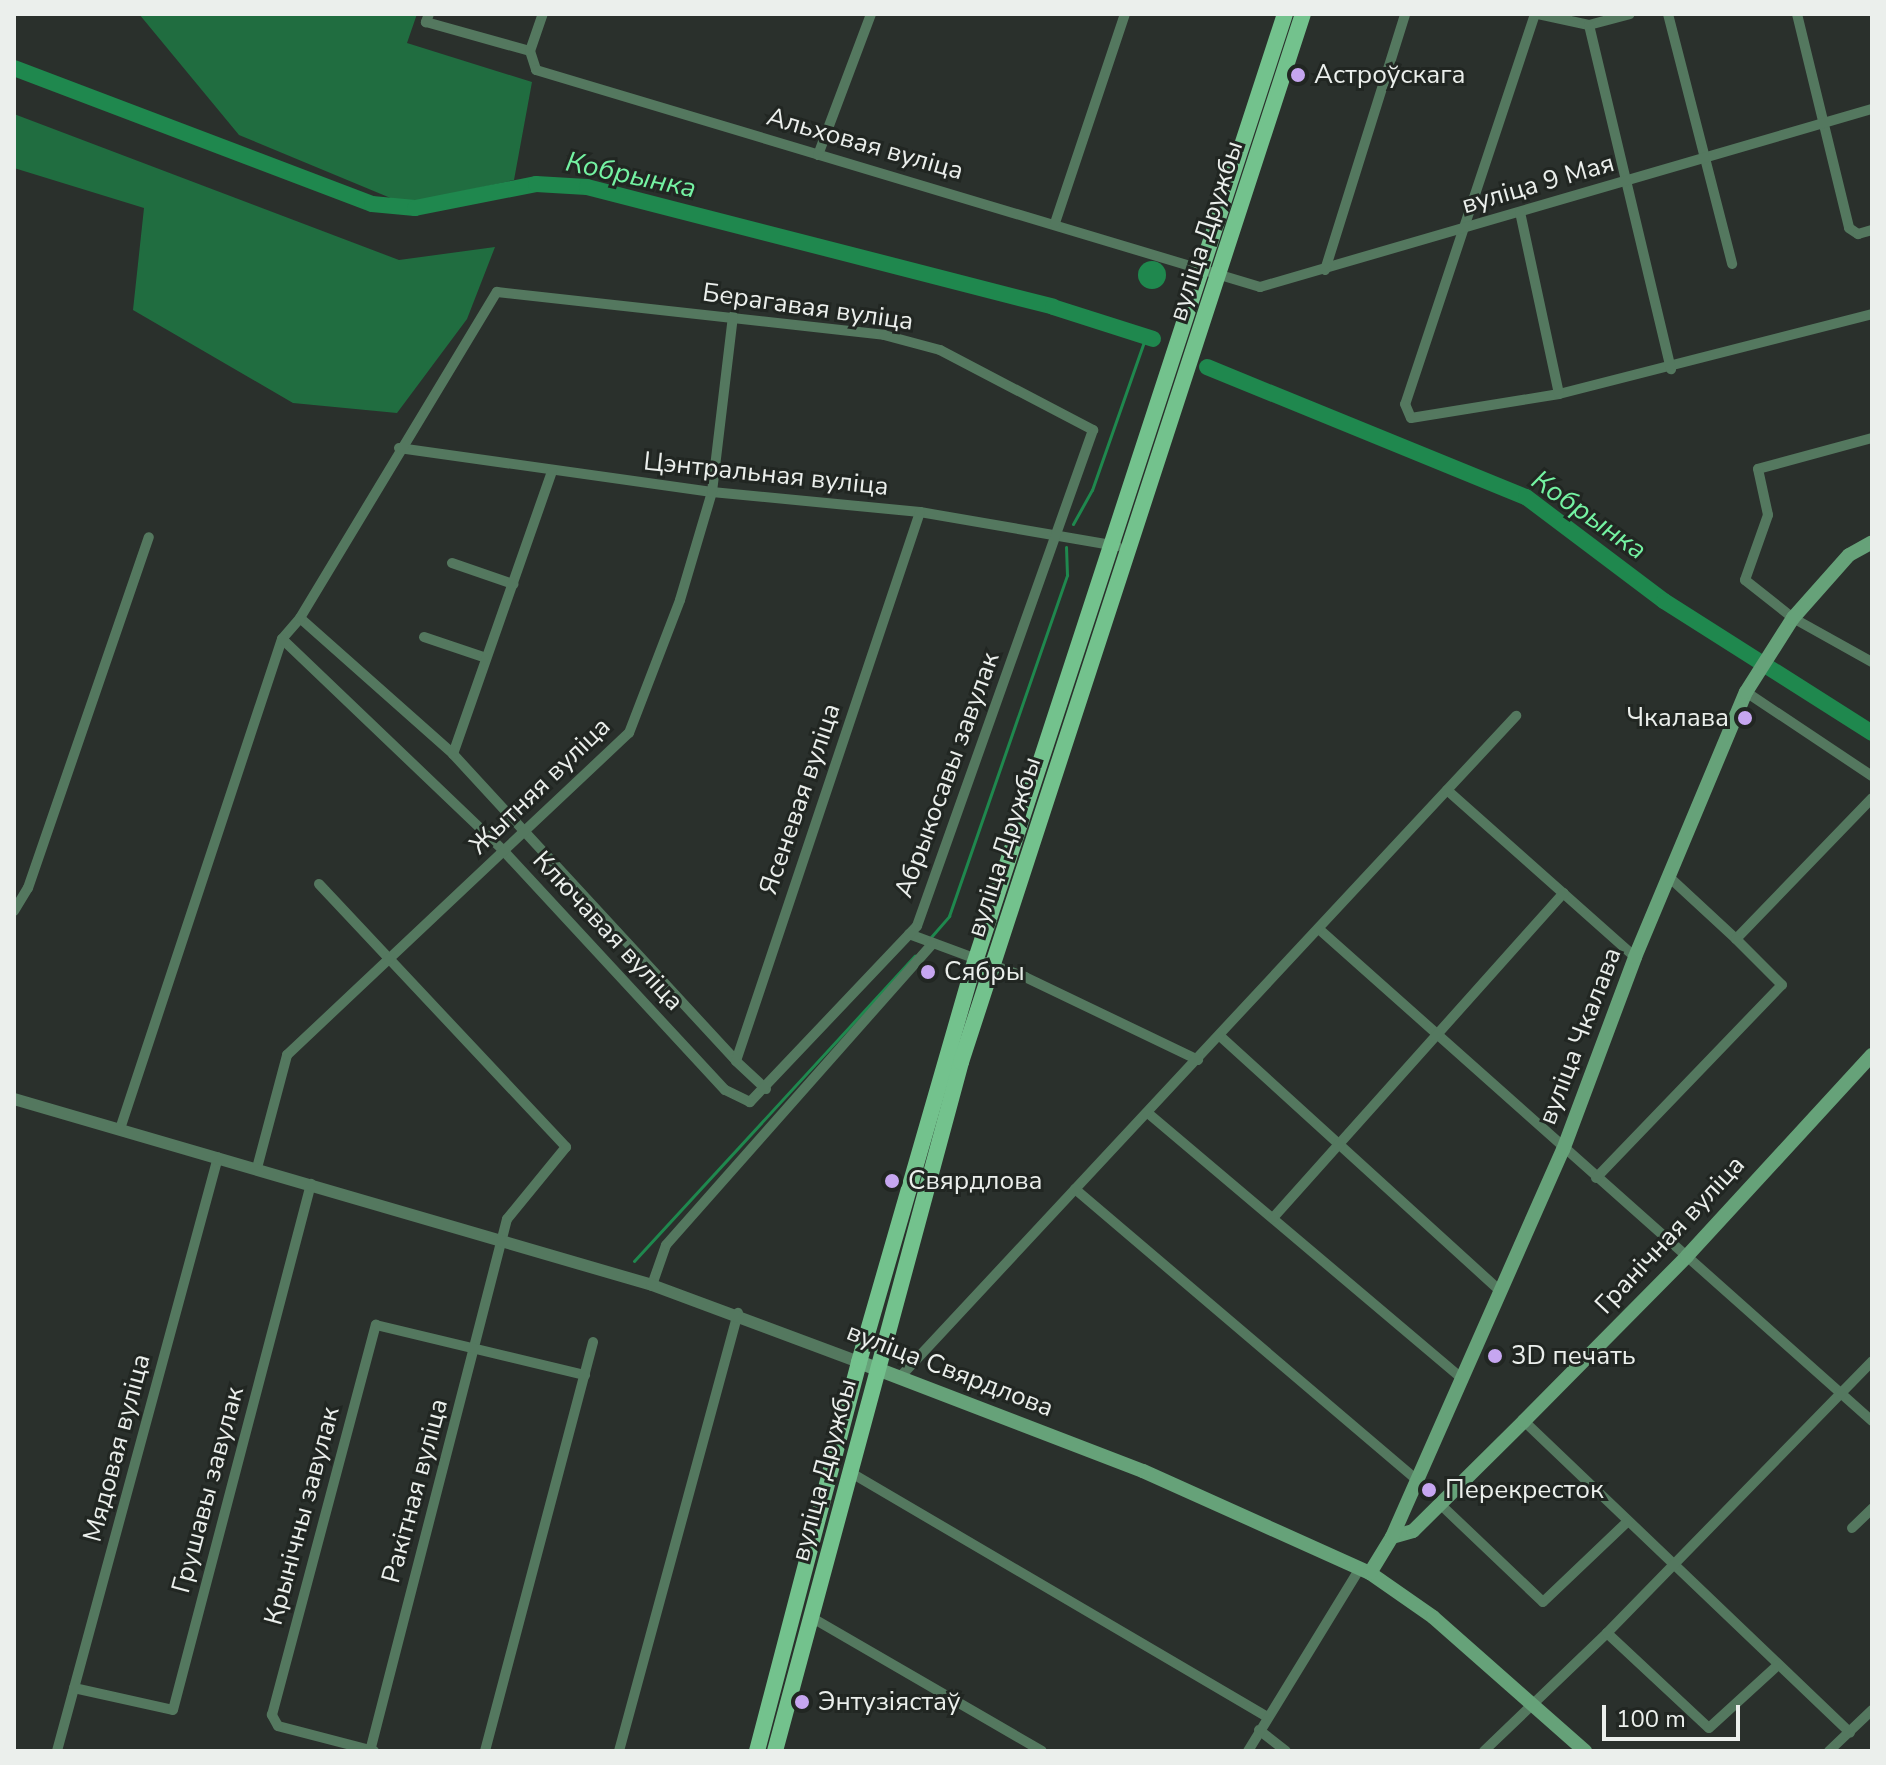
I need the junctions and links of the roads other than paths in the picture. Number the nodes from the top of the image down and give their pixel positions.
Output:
1 (429, 14) edge
2 (543, 14) edge
3 (871, 14) edge
4 (1125, 14) edge
5 (1285, 14) edge
6 (1302, 14) edge
7 (1405, 14) edge
8 (1536, 14) edge
9 (1630, 14) edge
10 (1668, 14) edge
11 (1797, 14) edge
12 (1589, 25) junction
13 (530, 51) junction
14 (1872, 109) edge
15 (1822, 124) junction
16 (818, 155) junction
17 (1706, 159) junction
18 (1626, 181) junction
19 (1520, 212) junction
20 (1055, 223) junction
21 (1872, 230) edge
22 (1459, 231) junction
23 (1732, 264) dead end
24 (1209, 270) junction
25 (1325, 270) junction
26 (1872, 314) edge
27 (733, 316) junction
28 (1671, 369) junction
29 (1559, 394) junction
30 (1093, 430) joint
31 (1872, 438) edge
32 (399, 448) junction
33 (552, 471) junction
34 (712, 492) junction
35 (920, 512) junction
36 (1057, 533) junction
37 (149, 537) dead end
38 (1872, 542) edge
39 (1118, 546) junction
40 (452, 563) dead end
41 (513, 584) junction
42 (300, 618) junction
43 (1793, 618) junction
44 (424, 637) dead end
45 (282, 639) junction
46 (486, 658) junction
47 (1872, 662) edge
48 (1746, 692) junction
49 (1516, 716) dead end
50 (453, 754) junction
51 (1872, 776) edge
52 (1447, 790) junction
53 (1872, 798) edge
54 (527, 829) junction
55 (504, 851) junction
56 (1668, 876) junction
57 (319, 884) dead end
58 (1564, 893) junction
59 (14, 911) edge
60 (1320, 930) junction
61 (909, 934) junction
62 (1736, 939) junction
63 (932, 944) junction
64 (391, 957) junction
65 (1635, 957) junction
66 (984, 962) junction
67 (1220, 1036) junction
68 (1437, 1037) junction
69 (1872, 1055) edge
70 (1198, 1060) junction
71 (736, 1061) junction
72 (766, 1089) junction
73 (14, 1099) edge
74 (1149, 1114) junction
75 (120, 1129) junction
76 (1339, 1143) junction
77 (1563, 1150) junction
78 (218, 1157) junction
79 (257, 1168) junction
80 (1596, 1178) junction
81 (311, 1184) junction
82 (1075, 1189) junction
83 (1273, 1218) junction
84 (502, 1242) junction
85 (1687, 1256) junction
86 (886, 1268) junction
87 (652, 1285) junction
88 (1499, 1290) junction
89 (738, 1313) junction
90 (593, 1342) dead end
91 (475, 1347) junction
92 (1872, 1361) edge
93 (859, 1362) junction
94 (876, 1369) junction
95 (585, 1375) junction
96 (900, 1377) junction
97 (1460, 1377) junction
98 (1842, 1394) junction
99 (1524, 1421) junction
100 (1872, 1421) edge
101 (848, 1471) junction
102 (1417, 1480) junction
103 (1440, 1504) junction
104 (1872, 1509) edge
105 (1628, 1521) junction
106 (1852, 1528) dead end
107 (1392, 1537) junction
108 (1674, 1566) junction
109 (1365, 1571) junction
110 (809, 1616) junction
111 (1607, 1633) junction
112 (1778, 1665) junction
113 (74, 1688) junction
114 (1534, 1704) junction
115 (1871, 1714) edge
116 (1266, 1716) junction
117 (1259, 1730) junction
118 (1850, 1732) junction
119 (57, 1751) edge
120 (372, 1751) edge
121 (485, 1751) edge
122 (619, 1751) edge
123 (757, 1751) edge
124 (775, 1751) edge
125 (1042, 1751) edge
126 (1248, 1751) edge
127 (1286, 1751) edge
128 (1484, 1751) edge
129 (1585, 1751) edge
130 (1829, 1751) edge

1 - 13 street
2 - 13 street
3 - 16 street
4 - 20 street
5 - 24 main road, вуліца Дружбы
6 - 24 main road, вуліца Дружбы
7 - 25 street
8 - 12 street
8 - 22 street
9 - 12 street
10 - 17 street
11 - 15 street
12 - 18 street
13 - 16 street, Альховая вуліца
14 - 15 street, вуліца 9 Мая
15 - 17 street, вуліца 9 Мая
15 - 21 street
16 - 20 street, Альховая вуліца
17 - 18 street, вуліца 9 Мая
17 - 23 street
18 - 19 street, вуліца 9 Мая
18 - 28 street
19 - 22 street, вуліца 9 Мая
19 - 29 street
20 - 24 street, Альховая вуліца
22 - 25 street, вуліца 9 Мая
22 - 29 street
24 - 25 street, вуліца 9 Мая
24 - 39 main road, вуліца Дружбы
24 - 39 main road, вуліца Дружбы
26 - 28 street
27 - 30 street, Берагавая вуліца
27 - 32 street, Берагавая вуліца
27 - 34 street, Жытняя вуліца
28 - 29 street
30 - 36 street, Абрыкосавы завулак
31 - 43 street
32 - 33 street, Цэнтральная вуліца
32 - 42 street
33 - 34 street, Цэнтральная вуліца
33 - 41 street
34 - 35 street, Цэнтральная вуліца
34 - 54 street, Жытняя вуліца
35 - 36 street, Цэнтральная вуліца
35 - 71 street, Ясеневая вуліца
36 - 39 street, Цэнтральная вуліца
36 - 61 street, Абрыкосавы завулак
37 - 59 street
38 - 43 main road, вуліца Чкалава
39 - 66 main road, вуліца Дружбы
39 - 66 main road, вуліца Дружбы
40 - 41 street
41 - 46 street
42 - 45 street
42 - 50 street, Ключавая вуліца
43 - 47 street
43 - 48 main road, вуліца Чкалава
44 - 46 street
45 - 55 street, Ключавая вуліца
45 - 75 street
46 - 50 street
48 - 51 street
48 - 56 main road, вуліца Чкалава
49 - 52 street
50 - 54 street, Ключавая вуліца
52 - 58 street
52 - 60 street
53 - 62 street
54 - 55 street, Жытняя вуліца
54 - 71 street, Ключавая вуліца
55 - 64 street, Жытняя вуліца
55 - 72 street, Ключавая вуліца
56 - 62 street
56 - 65 main road, вуліца Чкалава
57 - 64 street
58 - 65 street
58 - 68 street
60 - 67 street
60 - 68 street
61 - 63 street
61 - 72 street, Абрыкосавы завулак
62 - 80 street
63 - 66 street
63 - 87 street
64 - 79 street, Жытняя вуліца
64 - 84 street, Ракітная вуліца
65 - 77 main road, вуліца Чкалава
66 - 70 street
66 - 86 main road, вуліца Дружбы
66 - 94 main road, вуліца Дружбы
67 - 70 street
67 - 76 street
68 - 76 street
68 - 77 street
69 - 85 main road, Гранічная вуліца
70 - 74 street
71 - 72 street
73 - 75 street, вуліца Свярдлова
74 - 82 street
74 - 83 street
75 - 78 street, вуліца Свярдлова
76 - 83 street
76 - 88 street
77 - 80 street
77 - 88 main road, вуліца Чкалава
78 - 79 street, вуліца Свярдлова
78 - 113 street, Мядовая вуліца
79 - 81 street, вуліца Свярдлова
80 - 85 street
81 - 84 street, вуліца Свярдлова
81 - 113 street, Грушавы завулак
82 - 96 street
82 - 102 street
83 - 97 street
84 - 87 street, вуліца Свярдлова
84 - 91 street, Ракітная вуліца
85 - 98 street
85 - 99 main road, Гранічная вуліца
86 - 93 main road, вуліца Дружбы
86 - 94 main road
87 - 89 street, вуліца Свярдлова
88 - 97 main road, вуліца Чкалава
89 - 93 street, вуліца Свярдлова
89 - 122 street
90 - 95 street
91 - 95 street
91 - 120 street, Ракітная вуліца
91 - 120 street, Крынічны завулак
92 - 98 street
93 - 94 main road, вуліца Свярдлова
93 - 101 main road
93 - 123 main road, вуліца Дружбы
94 - 96 main road, вуліца Свярдлова
94 - 101 main road, вуліца Дружбы
95 - 121 street
96 - 109 main road, вуліца Свярдлова
97 - 102 main road, вуліца Чкалава
98 - 100 street
98 - 108 street
99 - 103 main road, Гранічная вуліца
99 - 105 street
101 - 110 main road, вуліца Дружбы
101 - 116 street
102 - 107 main road, вуліца Чкалава
103 - 105 street
103 - 107 main road, Гранічная вуліца
104 - 106 street
105 - 108 street
107 - 109 main road, вуліца Чкалава
108 - 111 street
108 - 112 street
109 - 114 main road, вуліца Свярдлова
109 - 116 street
110 - 124 main road, вуліца Дружбы
110 - 125 street
111 - 112 street
111 - 114 street
112 - 118 street
113 - 119 street, Мядовая вуліца
114 - 128 street
114 - 129 main road, вуліца Свярдлова
115 - 118 street
116 - 117 street
117 - 126 street
117 - 127 street
118 - 130 street

